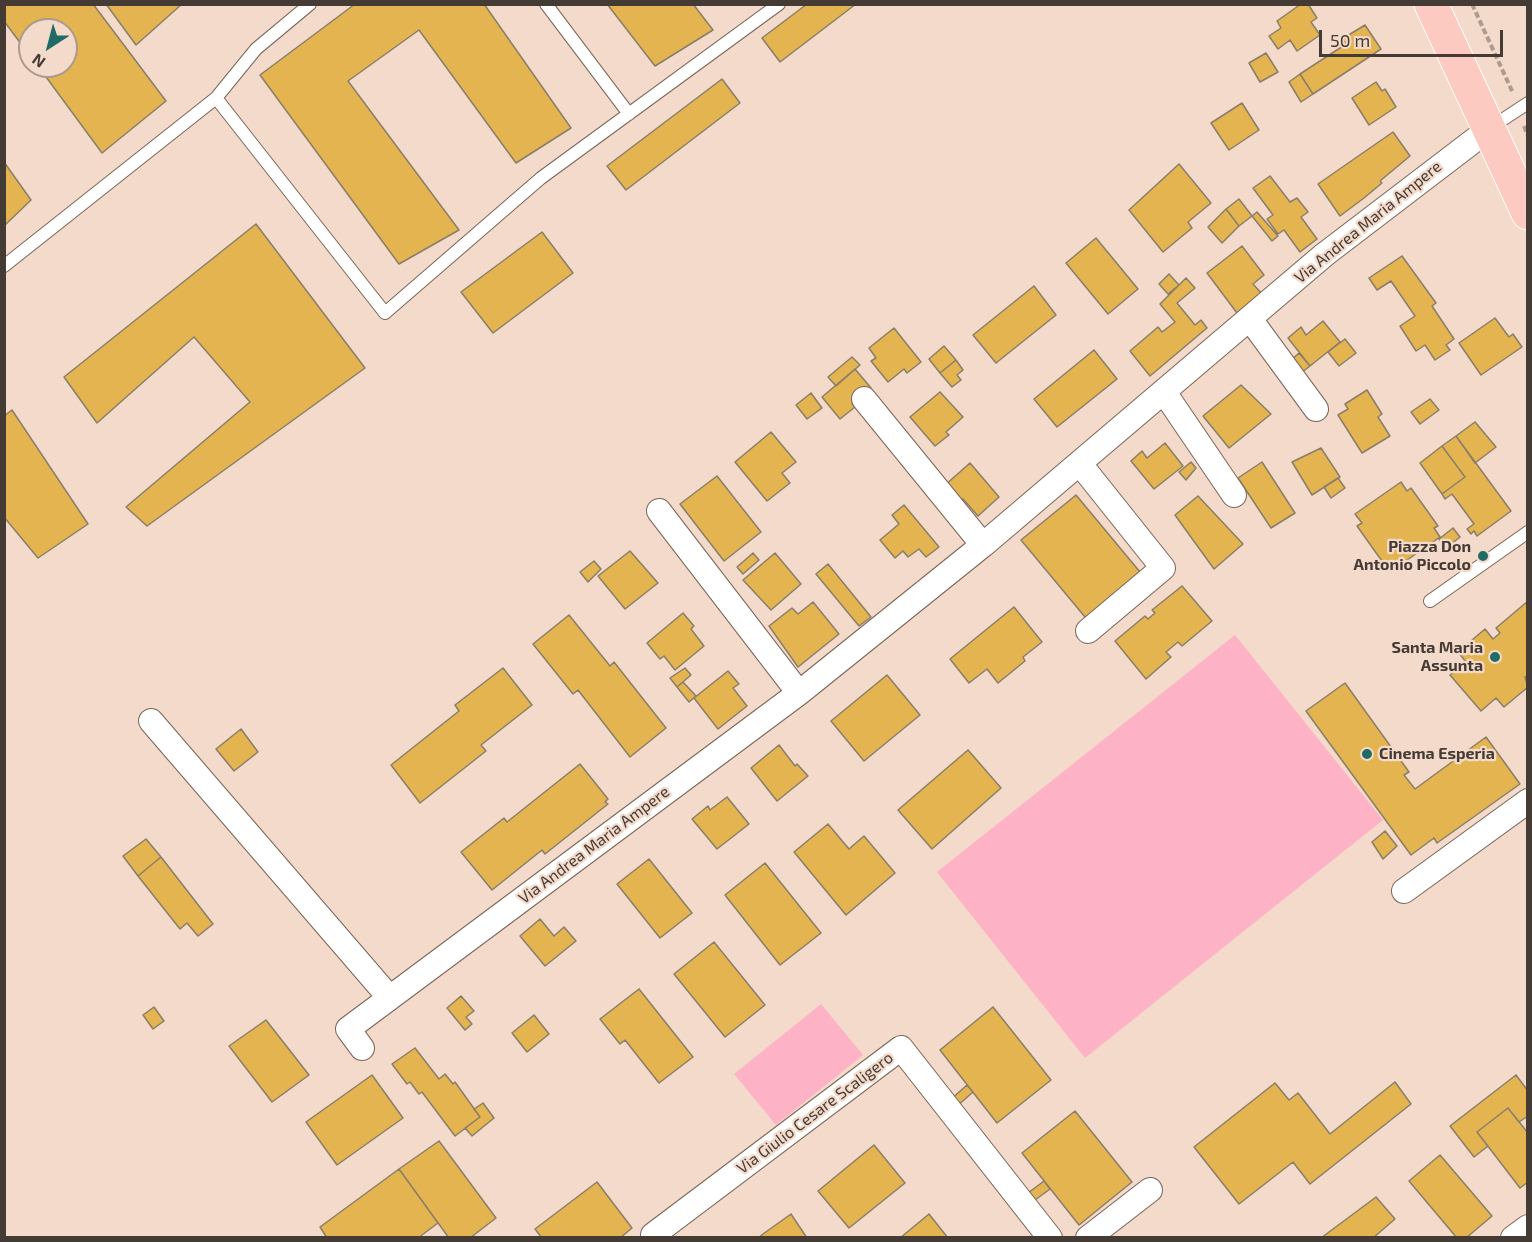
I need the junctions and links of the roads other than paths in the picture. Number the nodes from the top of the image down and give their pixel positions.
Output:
1 (310, 4) edge
2 (546, 4) edge
3 (779, 4) edge
4 (1431, 4) edge
5 (216, 98) junction
6 (1527, 103) edge
7 (628, 114) junction
8 (1489, 129) junction
9 (1527, 213) edge
10 (4, 266) edge
11 (1250, 319) junction
12 (1164, 392) junction
13 (864, 399) dead end
14 (1316, 409) dead end
15 (1080, 464) junction
16 (1234, 495) dead end
17 (659, 512) dead end
18 (1527, 532) edge
19 (983, 545) junction
20 (1430, 601) dead end
21 (1088, 631) dead end
22 (799, 693) junction
23 (151, 721) dead end
24 (1527, 801) edge
25 (1404, 891) dead end
26 (389, 997) junction
27 (362, 1048) dead end
28 (1150, 1190) dead end
29 (1527, 1227) edge
30 (656, 1238) edge
31 (1050, 1238) edge
32 (1088, 1238) edge
33 (1513, 1238) edge

1 - 5 lane
2 - 7 lane
3 - 7 lane
4 - 8 main road
5 - 7 lane
5 - 10 lane
6 - 8 lane
8 - 9 main road
8 - 11 street, Via Andrea Maria Ampere
11 - 12 street, Via Andrea Maria Ampere
11 - 14 street
12 - 15 street, Via Andrea Maria Ampere
12 - 16 street
13 - 19 street
15 - 19 street, Via Andrea Maria Ampere
15 - 21 street
17 - 22 street
18 - 20 lane
19 - 22 street, Via Andrea Maria Ampere
22 - 26 street, Via Andrea Maria Ampere
23 - 26 street
24 - 25 street
26 - 27 street, Via Andrea Maria Ampere
28 - 32 street
29 - 33 street
30 - 31 street, Via Giulio Cesare Scaligero

